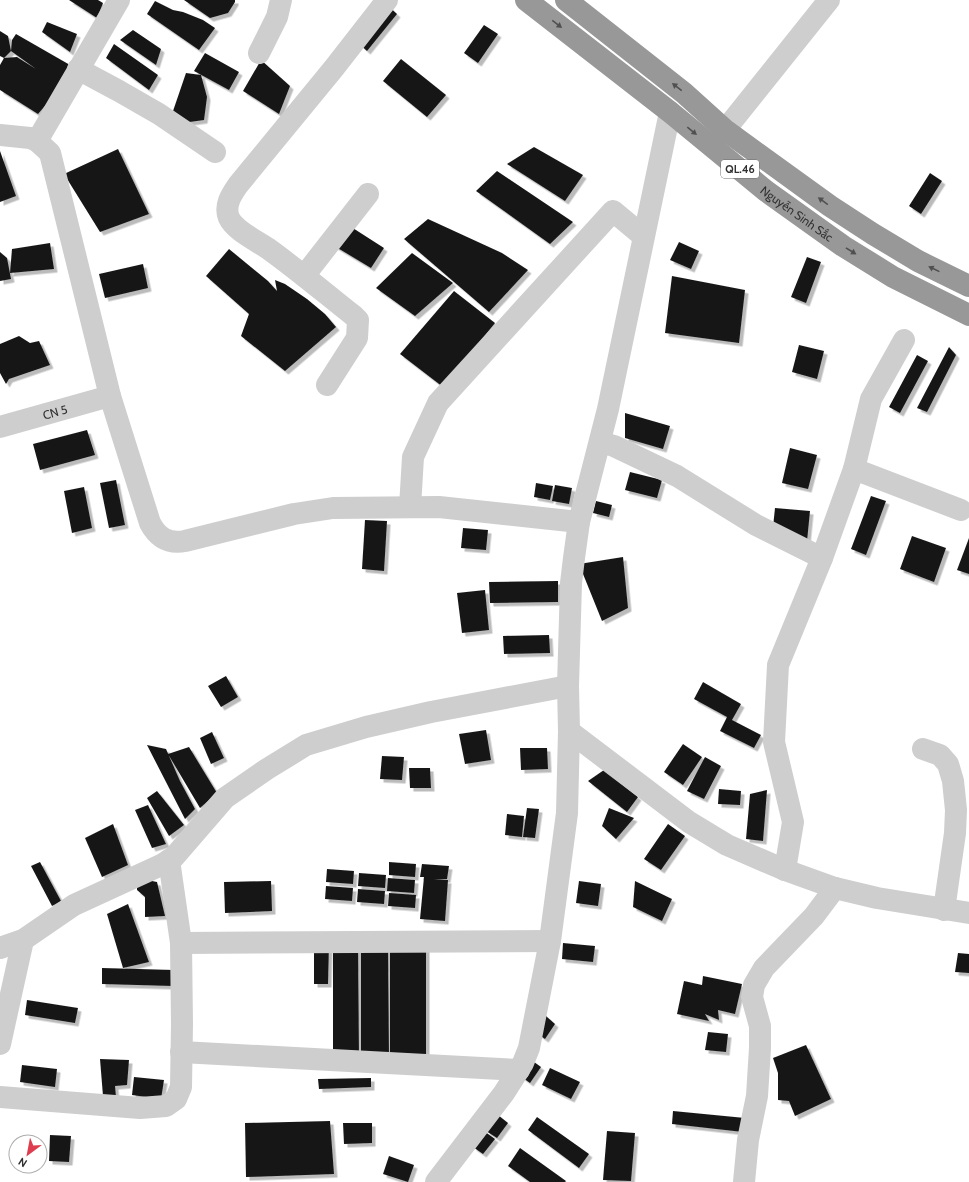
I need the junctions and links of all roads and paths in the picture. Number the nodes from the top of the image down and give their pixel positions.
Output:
1 (119, 0) edge
2 (281, 0) edge
3 (387, 0) edge
4 (526, 0) edge
5 (566, 0) edge
6 (829, 0) edge
7 (259, 54) dead end
8 (78, 69) junction
9 (670, 112) junction
10 (725, 130) junction
11 (0, 135) edge
12 (36, 141) junction
13 (215, 152) dead end
14 (368, 194) dead end
15 (643, 236) junction
16 (304, 276) junction
17 (969, 286) edge
18 (969, 315) edge
19 (904, 340) dead end
20 (327, 385) dead end
21 (110, 396) junction
22 (0, 427) edge
23 (600, 442) junction
24 (854, 469) junction
25 (410, 507) junction
26 (961, 510) dead end
27 (580, 522) junction
28 (822, 558) junction
29 (568, 686) junction
30 (569, 731) junction
31 (923, 749) dead end
32 (169, 860) junction
33 (785, 870) junction
34 (835, 888) junction
35 (944, 910) junction
36 (969, 913) edge
37 (23, 940) junction
38 (550, 941) junction
39 (181, 943) junction
40 (0, 948) edge
41 (0, 1044) edge
42 (181, 1052) junction
43 (519, 1070) junction
44 (0, 1097) edge
45 (436, 1182) edge
46 (744, 1182) edge

1 - 8 street
2 - 7 street
3 - 16 street
4 -> 9 highway, Nguyễn Sinh Sắc / QL.46
10 -> 5 highway, Nguyễn Sinh Sắc / QL.46
6 - 10 street
8 - 12 street
8 - 13 street
9 - 15 street
9 -> 18 highway, Nguyễn Sinh Sắc / QL.46
17 -> 10 highway, Nguyễn Sinh Sắc / QL.46
11 - 12 street
12 - 21 street
14 - 16 street
15 - 23 street
15 - 25 street
16 - 20 street
19 - 24 street
21 - 22 street, CN 5
21 - 25 street
23 - 27 street
23 - 28 street
24 - 26 street
24 - 28 street
25 - 27 street
27 - 29 street
28 - 33 street
29 - 30 street
29 - 32 street
30 - 33 street
30 - 38 street
31 - 35 street
32 - 37 street
32 - 39 street
33 - 34 street
34 - 35 street
34 - 46 street
35 - 36 street
37 - 40 street
37 - 41 street
38 - 39 street
38 - 43 street
39 - 42 street
42 - 43 street
42 - 44 street
43 - 45 street

